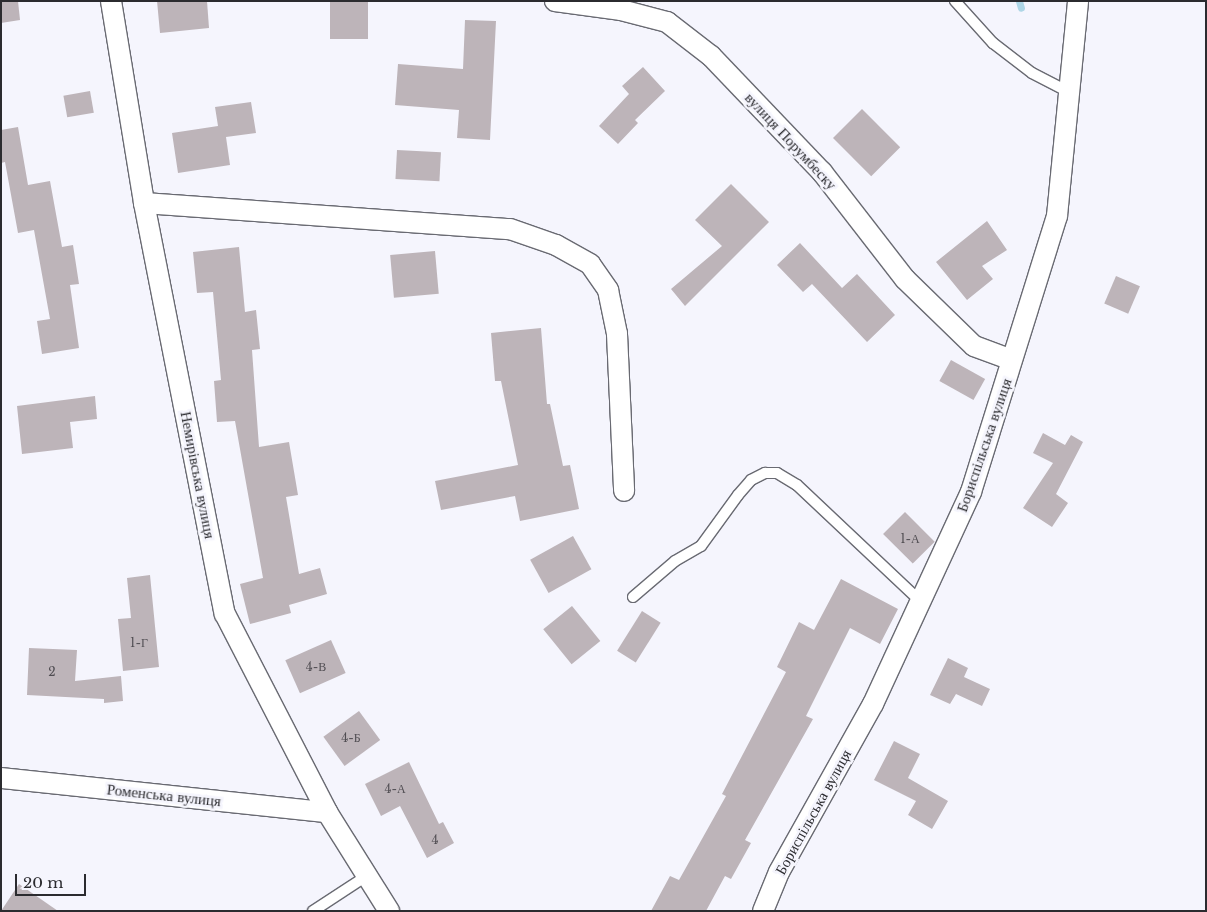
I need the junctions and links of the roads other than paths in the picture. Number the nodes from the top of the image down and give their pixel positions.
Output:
1 (111, 1) edge
2 (555, 1) edge
3 (955, 1) edge
4 (1078, 1) edge
5 (1069, 92) junction
6 (144, 203) junction
7 (1012, 360) junction
8 (624, 491) dead end
9 (633, 597) dead end
10 (920, 602) junction
11 (1, 778) edge
12 (327, 812) junction
13 (369, 874) junction
14 (312, 911) edge
15 (389, 911) edge
16 (763, 911) edge

1 - 6 street, Немирівська вулиця
2 - 7 street, вулиця Порумбеску
3 - 5 lane
4 - 5 street, Бориспільська вулиця
5 - 7 street, Бориспільська вулиця
6 - 8 street
6 - 12 street, Немирівська вулиця
7 - 10 street, Бориспільська вулиця
9 - 10 lane
10 - 16 street, Бориспільська вулиця
11 - 12 street, Роменська вулиця
12 - 13 street, Немирівська вулиця
13 - 14 lane
13 - 15 street, Немирівська вулиця

